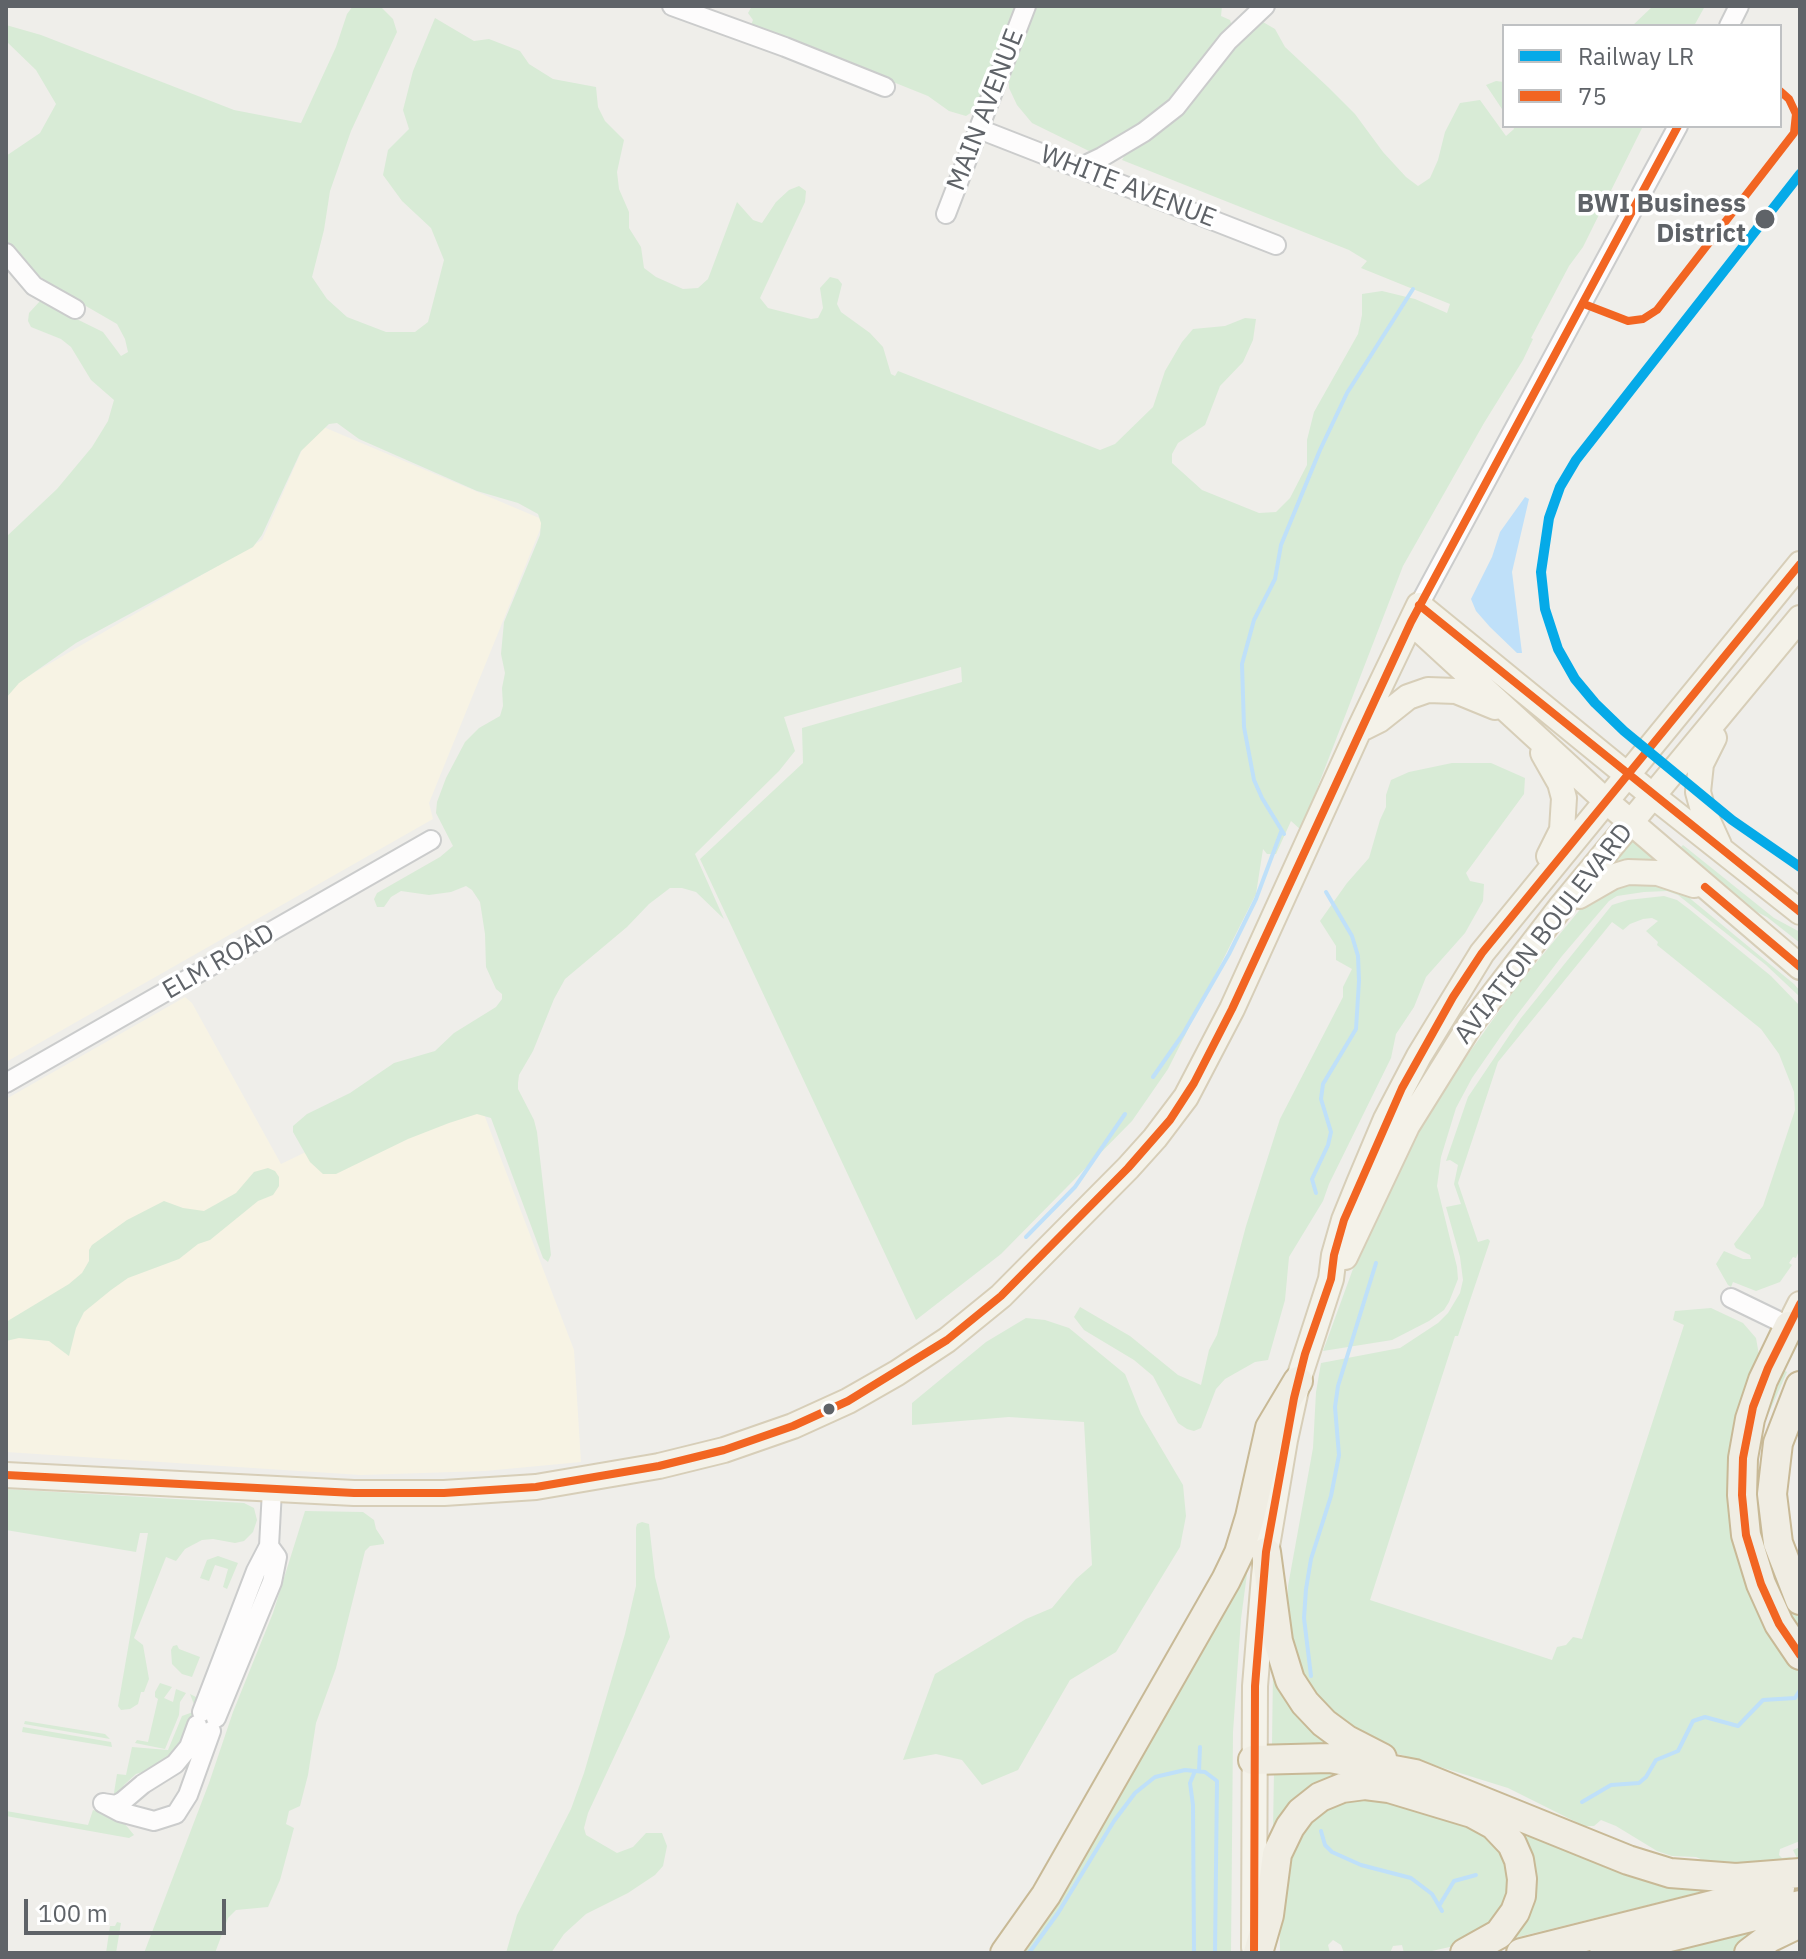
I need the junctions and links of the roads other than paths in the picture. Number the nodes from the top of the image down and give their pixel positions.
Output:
1 (672, 6) edge
2 (1026, 6) edge
3 (1265, 6) edge
4 (1739, 6) edge
5 (1730, 24) edge
6 (885, 87) dead end
7 (1677, 128) edge
8 (979, 129) junction
9 (1079, 168) junction
10 (946, 214) dead end
11 (1276, 245) dead end
12 (6, 253) edge
13 (75, 309) dead end
14 (1800, 564) edge
15 (1415, 614) junction
16 (1800, 618) edge
17 (1757, 671) junction
18 (1505, 711) junction
19 (1359, 730) junction
20 (1531, 734) junction
21 (1627, 776) junction
22 (1653, 796) junction
23 (1606, 801) junction
24 (1631, 823) junction
25 (431, 840) dead end
26 (1728, 856) junction
27 (1711, 892) junction
28 (1522, 904) junction
29 (1560, 908) junction
30 (1800, 912) edge
31 (1800, 967) edge
32 (6, 1083) edge
33 (1331, 1279) junction
34 (1731, 1298) dead end
35 (1796, 1320) edge
36 (1298, 1381) junction
37 (1800, 1386) edge
38 (6, 1475) edge
39 (272, 1490) junction
40 (1266, 1552) junction
41 (1800, 1600) edge
42 (1796, 1649) edge
43 (206, 1722) junction
44 (1253, 1760) junction
45 (1415, 1774) junction
46 (1800, 1873) edge
47 (1800, 1883) edge
48 (1800, 1905) edge
49 (1800, 1923) edge
50 (1005, 1953) edge
51 (1256, 1953) edge
52 (1465, 1953) edge
53 (1521, 1953) edge
54 (1604, 1953) edge
55 (1749, 1953) edge

1 - 6 street
2 - 8 street, MAIN AVENUE
3 - 9 street
4 - 5 street
7 - 15 street
8 - 9 street, WHITE AVENUE
8 - 10 street, MAIN AVENUE
9 - 11 street, WHITE AVENUE
12 - 13 street
14 - 21 main road, AVIATION BOULEVARD
15 - 18 main road
15 - 19 main road
15 - 21 main road
16 - 17 main road, AVIATION BOULEVARD
17 - 22 main road, AVIATION BOULEVARD
17 - 26 main road
18 - 19 main road
18 - 20 main road
19 - 39 main road
20 - 23 main road
20 - 28 main road
21 - 22 main road
21 - 23 main road, AVIATION BOULEVARD
22 - 24 main road, AVIATION BOULEVARD
22 - 26 main road
23 - 24 main road
23 - 28 main road, AVIATION BOULEVARD
24 - 27 main road
24 - 29 main road, AVIATION BOULEVARD
25 - 32 street, ELM ROAD
26 - 30 main road
27 - 29 main road
27 - 31 main road
28 - 33 main road, AVIATION BOULEVARD
29 - 33 main road, AVIATION BOULEVARD
33 - 36 main road, AVIATION BOULEVARD
34 - 35 street
35 - 42 highway
36 - 40 main road, AVIATION BOULEVARD
36 - 50 highway
37 - 41 highway
38 - 39 main road
39 - 43 street
40 - 44 main road, AVIATION BOULEVARD
40 - 45 highway
43 - 43 street
44 - 45 highway
44 - 51 main road, AVIATION BOULEVARD
45 - 46 highway
47 - 53 highway
48 - 54 highway
49 - 55 highway
51 - 52 highway

